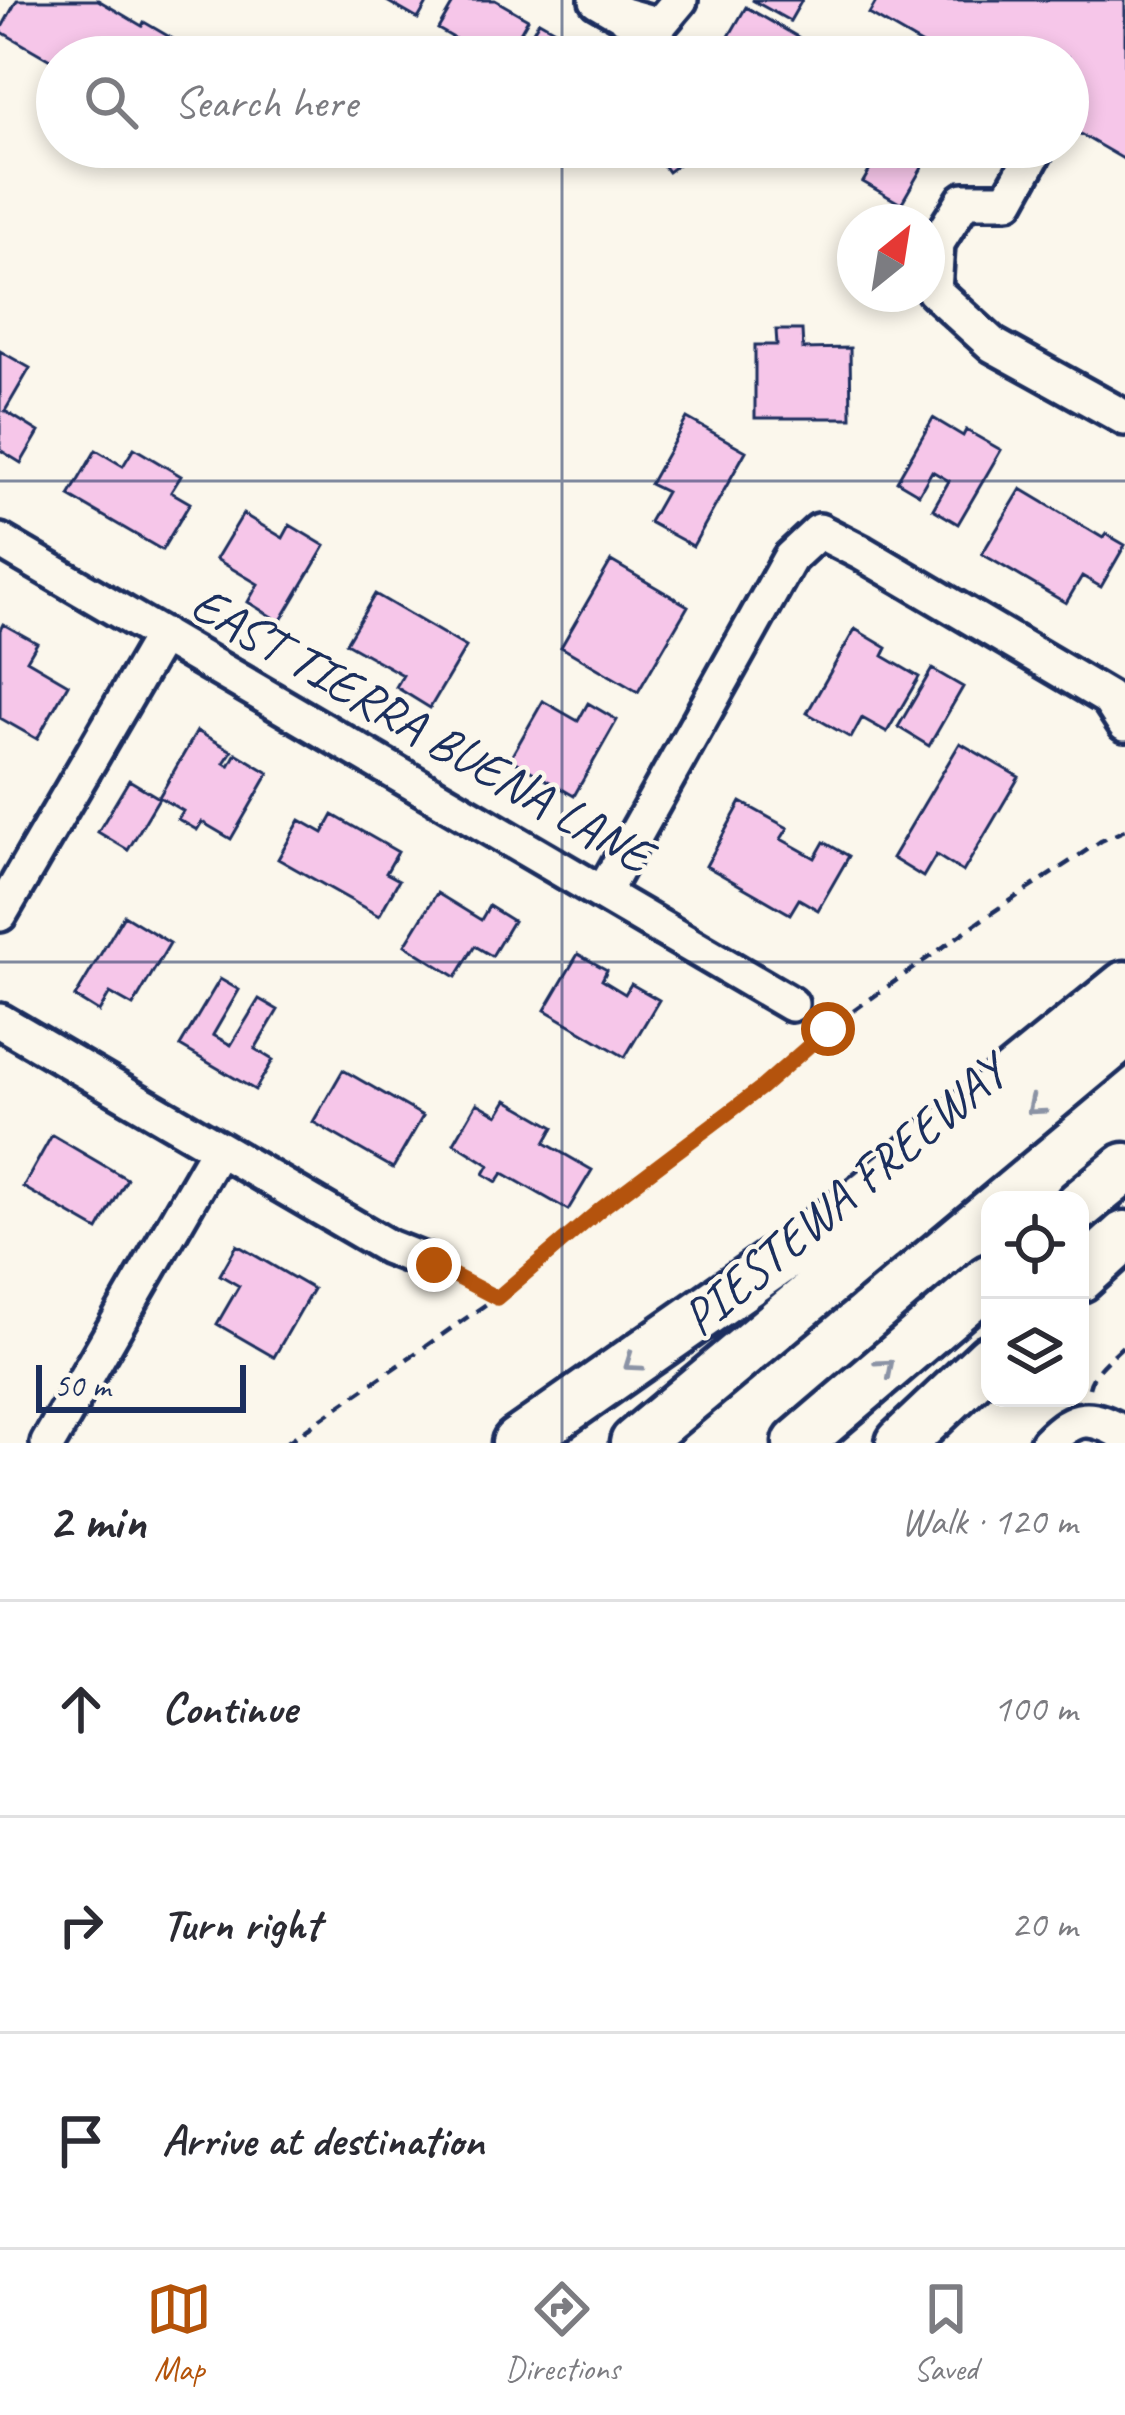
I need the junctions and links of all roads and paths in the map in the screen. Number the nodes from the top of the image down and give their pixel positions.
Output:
1 (597, 0) edge
2 (669, 12) edge
3 (1026, 168) edge
4 (1125, 418) edge
5 (0, 541) edge
6 (162, 635) junction
7 (1125, 724) edge
8 (1125, 830) edge
9 (603, 892) junction
10 (0, 914) edge
11 (1125, 986) edge
12 (791, 1004) dead end
13 (0, 1021) edge
14 (1125, 1033) edge
15 (218, 1149) junction
16 (1125, 1168) edge
17 (1089, 1198) edge
18 (1125, 1236) edge
19 (434, 1265) joint
20 (1089, 1269) edge
21 (981, 1287) edge
22 (497, 1298) junction
23 (1125, 1344) edge
24 (981, 1368) edge
25 (1087, 1418) junction
26 (1125, 1434) edge
27 (48, 1443) edge
28 (286, 1443) edge
29 (517, 1443) edge
30 (635, 1443) edge
31 (798, 1443) edge
32 (902, 1443) edge
33 (1046, 1443) edge

1 - 2 street
3 - 4 street
5 - 6 street, EAST TIERRA BUENA LANE
6 - 9 street, EAST TIERRA BUENA LANE
6 - 10 street
7 - 9 street
8 - 22 path
9 - 12 street, EAST TIERRA BUENA LANE
11 -> 29 highway
13 - 15 street
14 -> 30 highway, PIESTEWA FREEWAY
15 - 19 street
15 - 27 street
16 - 17 highway
18 - 20 highway
19 - 22 path
31 -> 21 highway
22 - 28 path
23 - 25 path
24 - 32 highway
25 - 26 street
25 - 33 street

